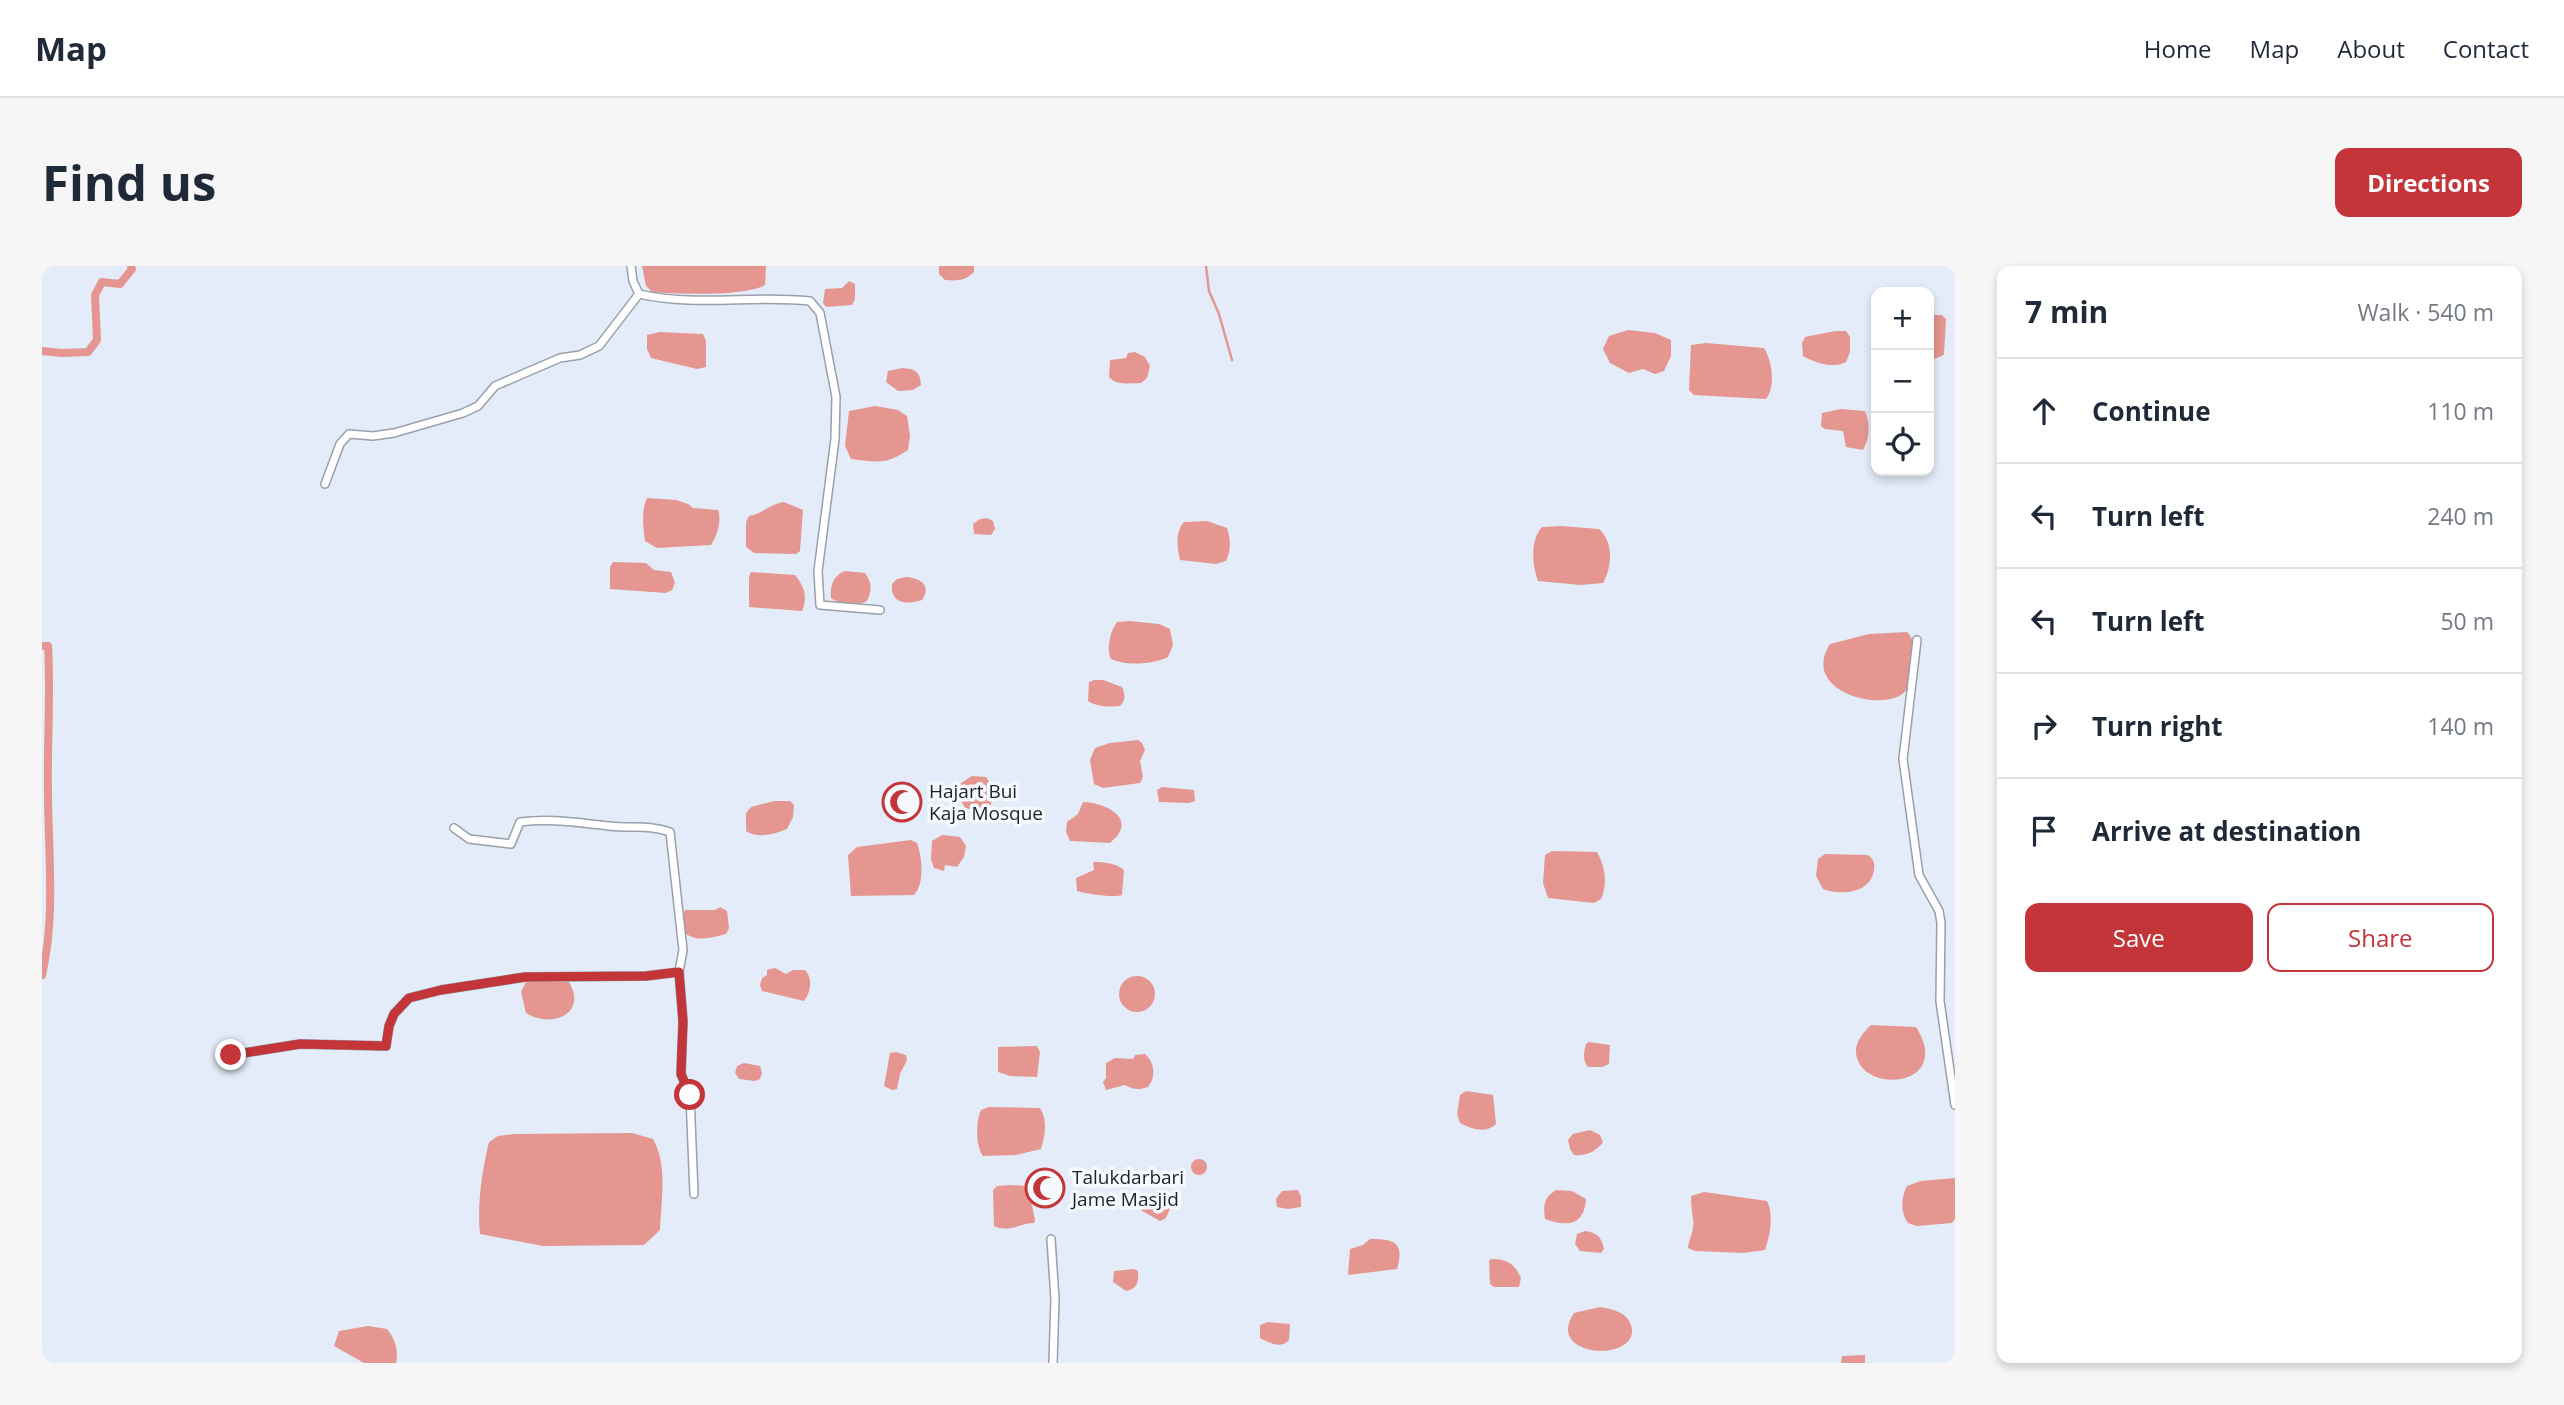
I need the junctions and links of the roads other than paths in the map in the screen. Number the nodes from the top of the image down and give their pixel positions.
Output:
1 (631, 266) edge
2 (639, 294) junction
3 (325, 484) dead end
4 (880, 610) dead end
5 (1917, 640) dead end
6 (454, 828) dead end
7 (679, 972) junction
8 (231, 1055) dead end
9 (1955, 1105) edge
10 (694, 1194) dead end
11 (1051, 1239) dead end
12 (1053, 1363) edge

1 - 2 street
2 - 3 street
2 - 4 street
5 - 9 street
6 - 7 street
7 - 8 street
7 - 10 street
11 - 12 street

